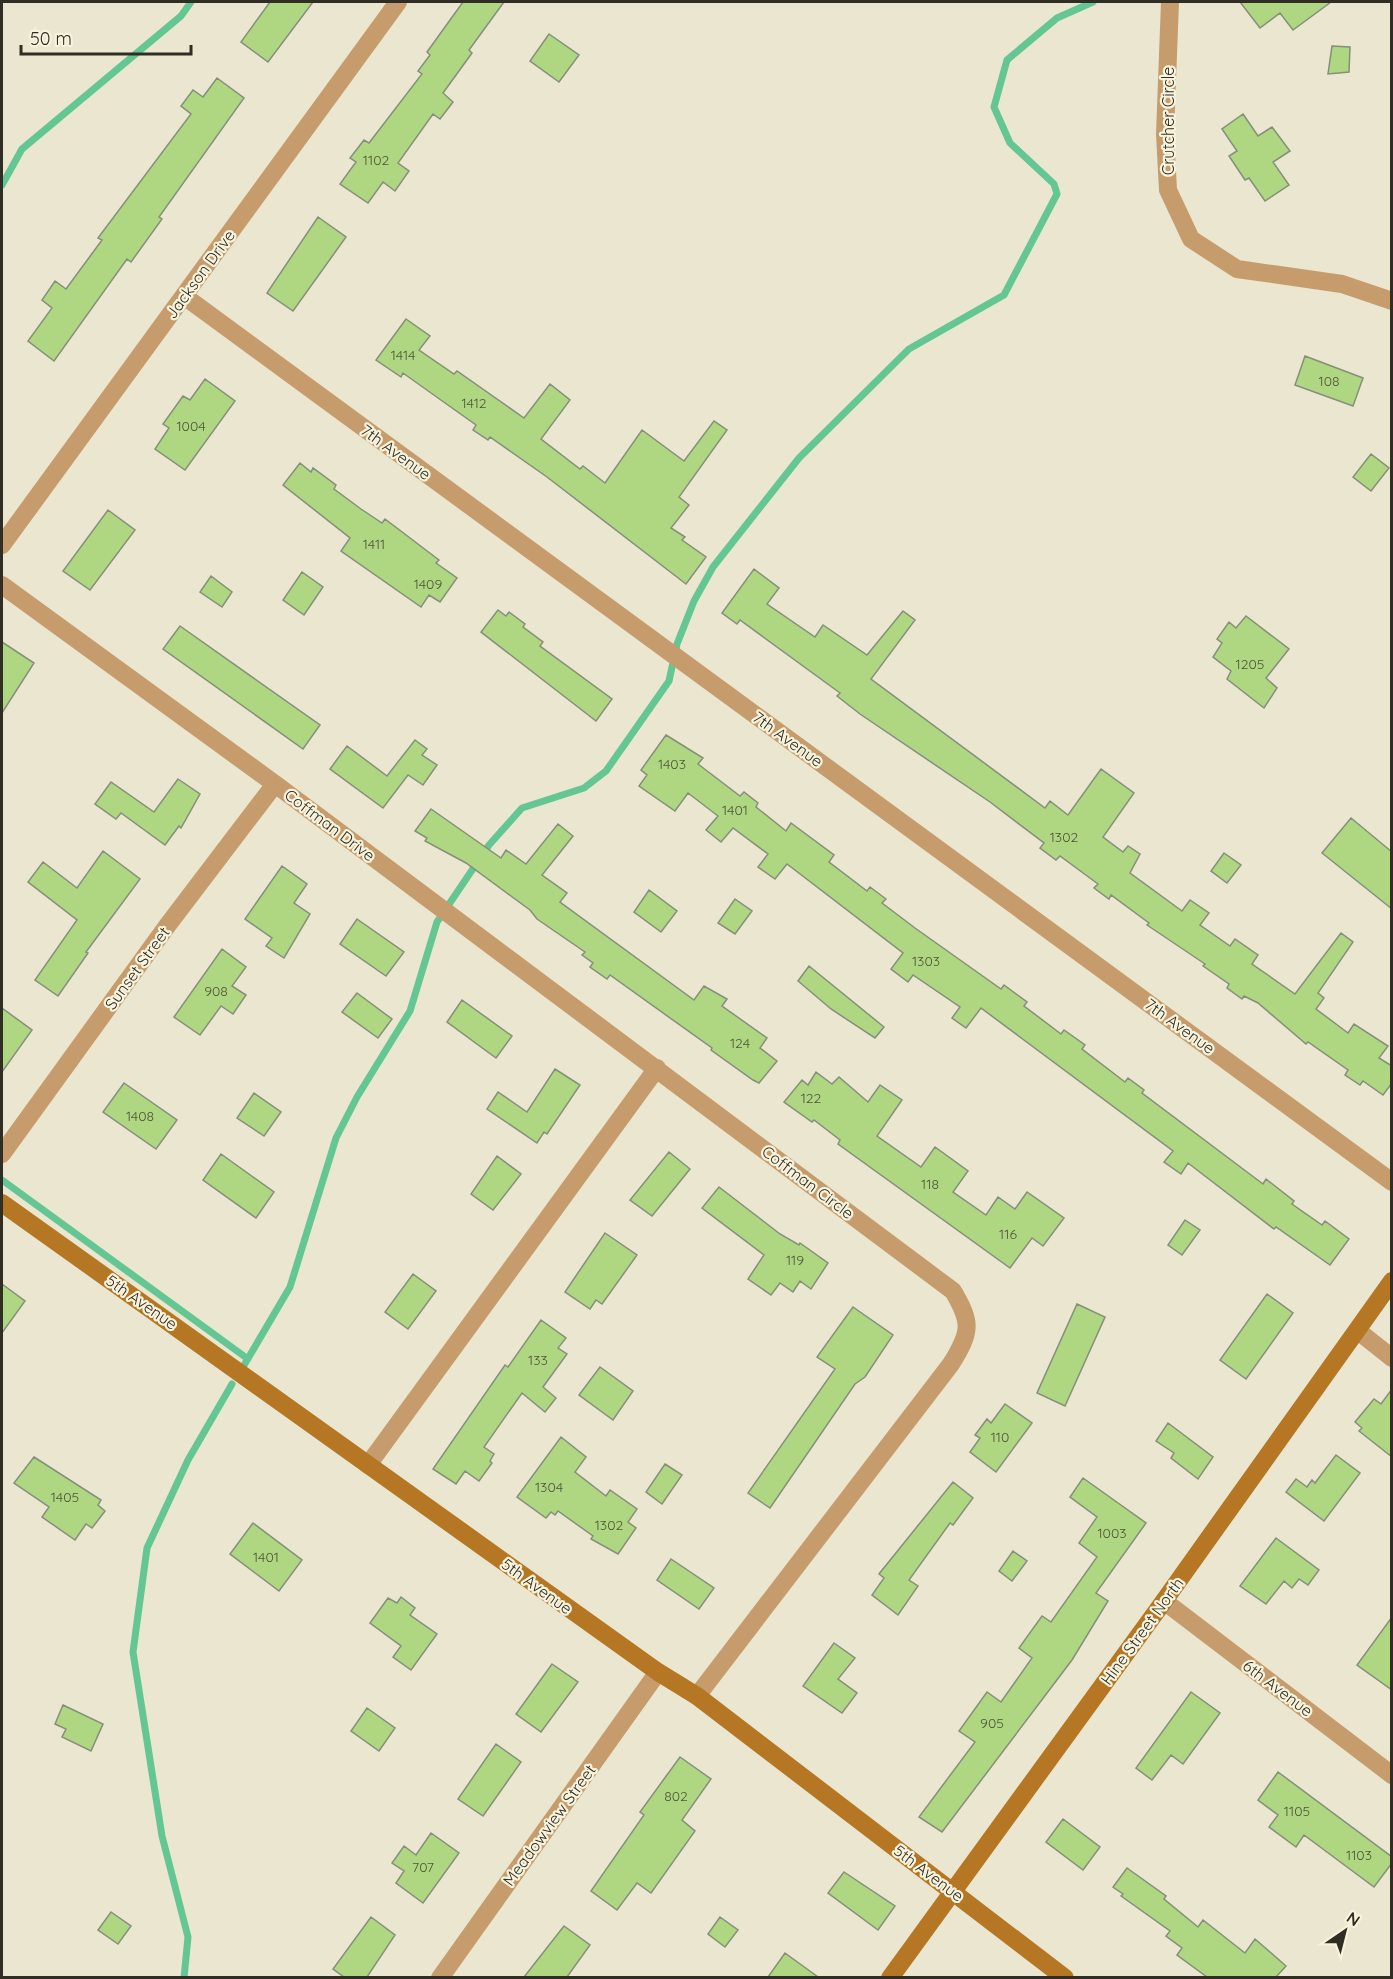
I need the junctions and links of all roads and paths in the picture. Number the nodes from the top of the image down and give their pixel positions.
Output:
1 (398, 2) edge
2 (1170, 2) edge
3 (184, 296) junction
4 (1392, 301) edge
5 (2, 545) edge
6 (2, 585) edge
7 (275, 784) junction
8 (657, 1068) junction
9 (2, 1154) edge
10 (1392, 1182) edge
11 (2, 1203) edge
12 (1392, 1281) edge
13 (1358, 1331) junction
14 (1392, 1358) edge
15 (368, 1465) junction
16 (1164, 1601) junction
17 (658, 1672) junction
18 (697, 1696) junction
19 (1392, 1774) edge
20 (952, 1891) junction
21 (440, 1977) edge
22 (890, 1977) edge
23 (1065, 1977) edge

1 - 3 street, Jackson Drive
2 - 4 street, Crutcher Circle
3 - 5 street, Jackson Drive
3 - 10 street, 7th Avenue
6 - 7 street, Coffman Drive
7 - 8 street, Coffman Drive
7 - 9 street, Sunset Street
8 - 15 street
8 - 18 street, Coffman Circle
11 - 15 street, 5th Avenue
12 - 13 street, Hine Street North
13 - 14 street
13 - 16 street, Hine Street North
15 - 17 street, 5th Avenue
16 - 19 street, 6th Avenue
16 - 20 street, Hine Street North
17 - 18 street, 5th Avenue
17 - 21 street, Meadowview Street
18 - 20 street, 5th Avenue
20 - 22 street, Hine Street North
20 - 23 street, 5th Avenue

